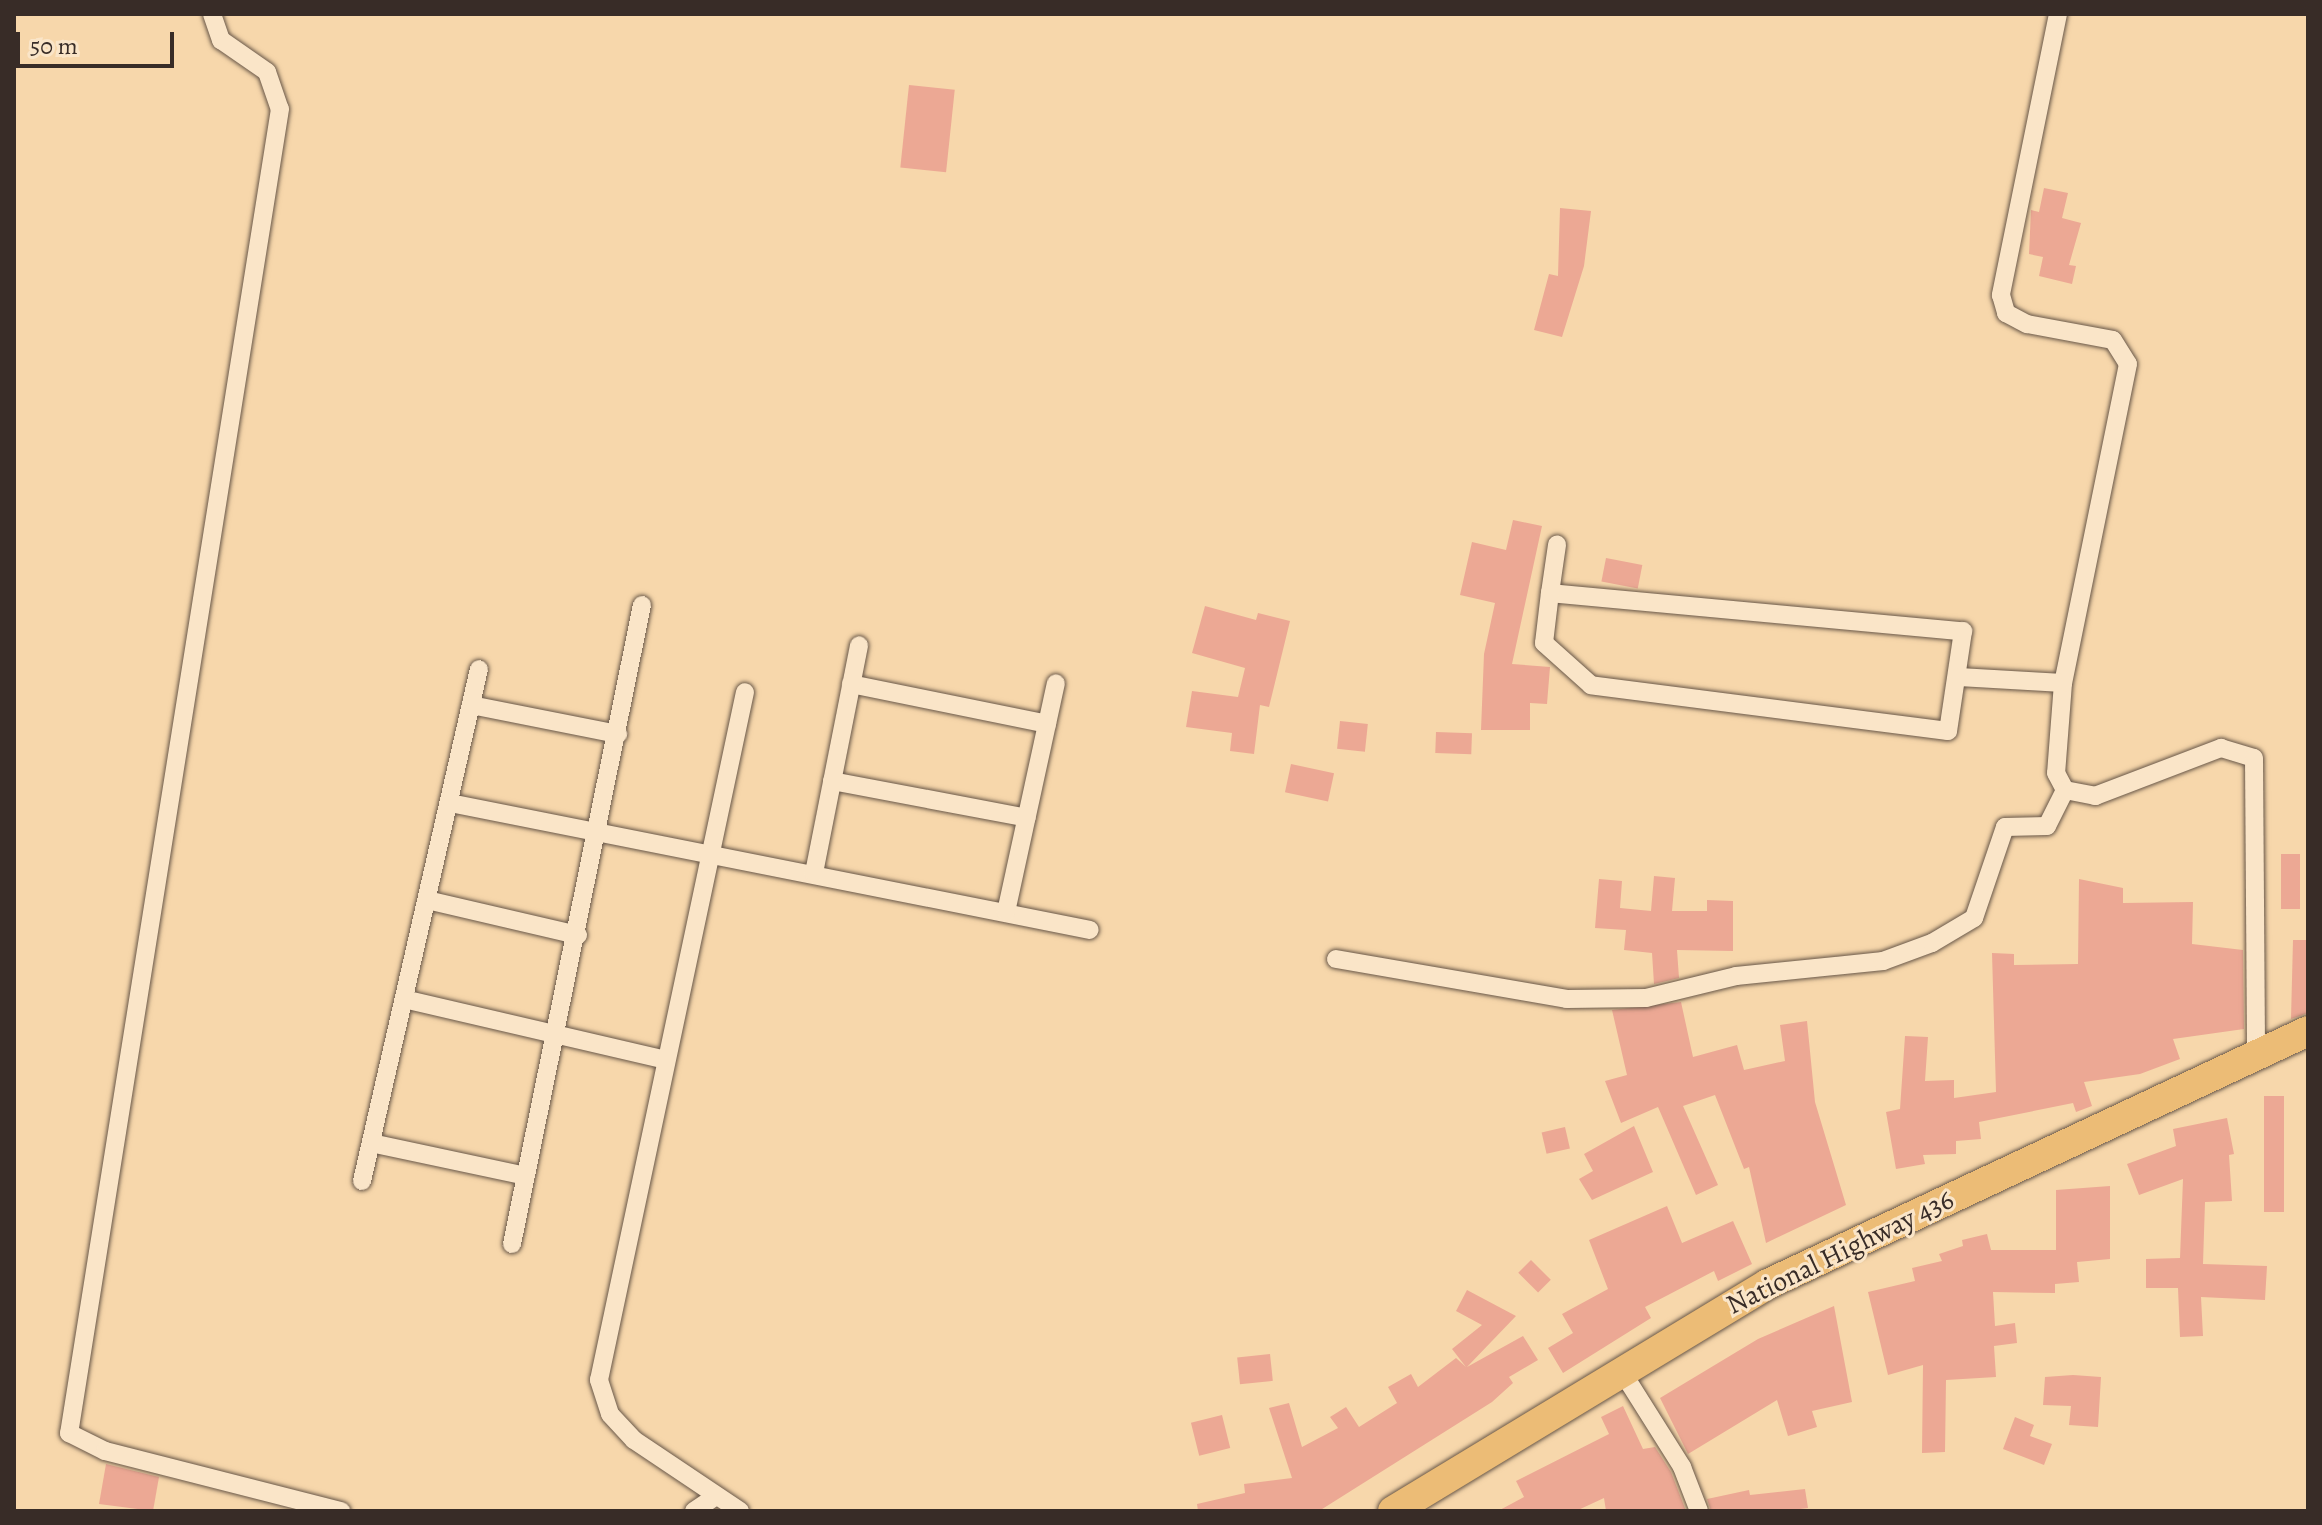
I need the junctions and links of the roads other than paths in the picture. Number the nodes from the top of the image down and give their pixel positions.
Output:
1 (212, 14) edge
2 (2058, 14) edge
3 (1557, 545) dead end
4 (1550, 593) junction
5 (642, 605) dead end
6 (859, 645) dead end
7 (479, 669) dead end
8 (1959, 677) junction
9 (1056, 683) dead end
10 (2063, 683) junction
11 (851, 684) junction
12 (745, 692) dead end
13 (471, 705) junction
14 (1047, 724) junction
15 (618, 734) junction
16 (832, 781) junction
17 (2065, 790) junction
18 (450, 803) junction
19 (1027, 818) junction
20 (600, 830) junction
21 (711, 852) junction
22 (814, 873) junction
23 (427, 900) junction
24 (1006, 912) junction
25 (1090, 930) dead end
26 (578, 935) junction
27 (1336, 959) dead end
28 (404, 999) junction
29 (2308, 1031) edge
30 (556, 1036) junction
31 (2256, 1055) junction
32 (666, 1060) junction
33 (371, 1143) junction
34 (526, 1176) junction
35 (362, 1181) dead end
36 (512, 1244) dead end
37 (1621, 1370) junction
38 (716, 1496) junction
39 (341, 1511) edge
40 (694, 1511) edge
41 (740, 1511) edge
42 (1393, 1511) edge
43 (1699, 1511) edge

1 - 39 street
2 - 10 street
3 - 4 street
4 - 8 street
4 - 8 street
5 - 15 street
6 - 11 street
7 - 13 street
8 - 10 street
9 - 14 street
10 - 17 street
11 - 14 street
11 - 16 street
12 - 21 street
13 - 15 street
13 - 18 street
14 - 19 street
15 - 20 street
16 - 19 street
16 - 22 street
17 - 27 street
17 - 31 street
18 - 20 street
18 - 23 street
19 - 24 street
20 - 21 street
20 - 26 street
21 - 22 street
21 - 32 street
22 - 24 street
23 - 26 street
23 - 28 street
24 - 25 street
26 - 30 street
28 - 30 street
28 - 33 street
29 - 31 main road, National Highway 436
30 - 32 street
30 - 34 street
31 - 37 main road, National Highway 436
32 - 38 street
33 - 34 street
33 - 35 street
34 - 36 street
37 - 42 main road, National Highway 436
37 - 43 street
38 - 40 street
38 - 41 street

